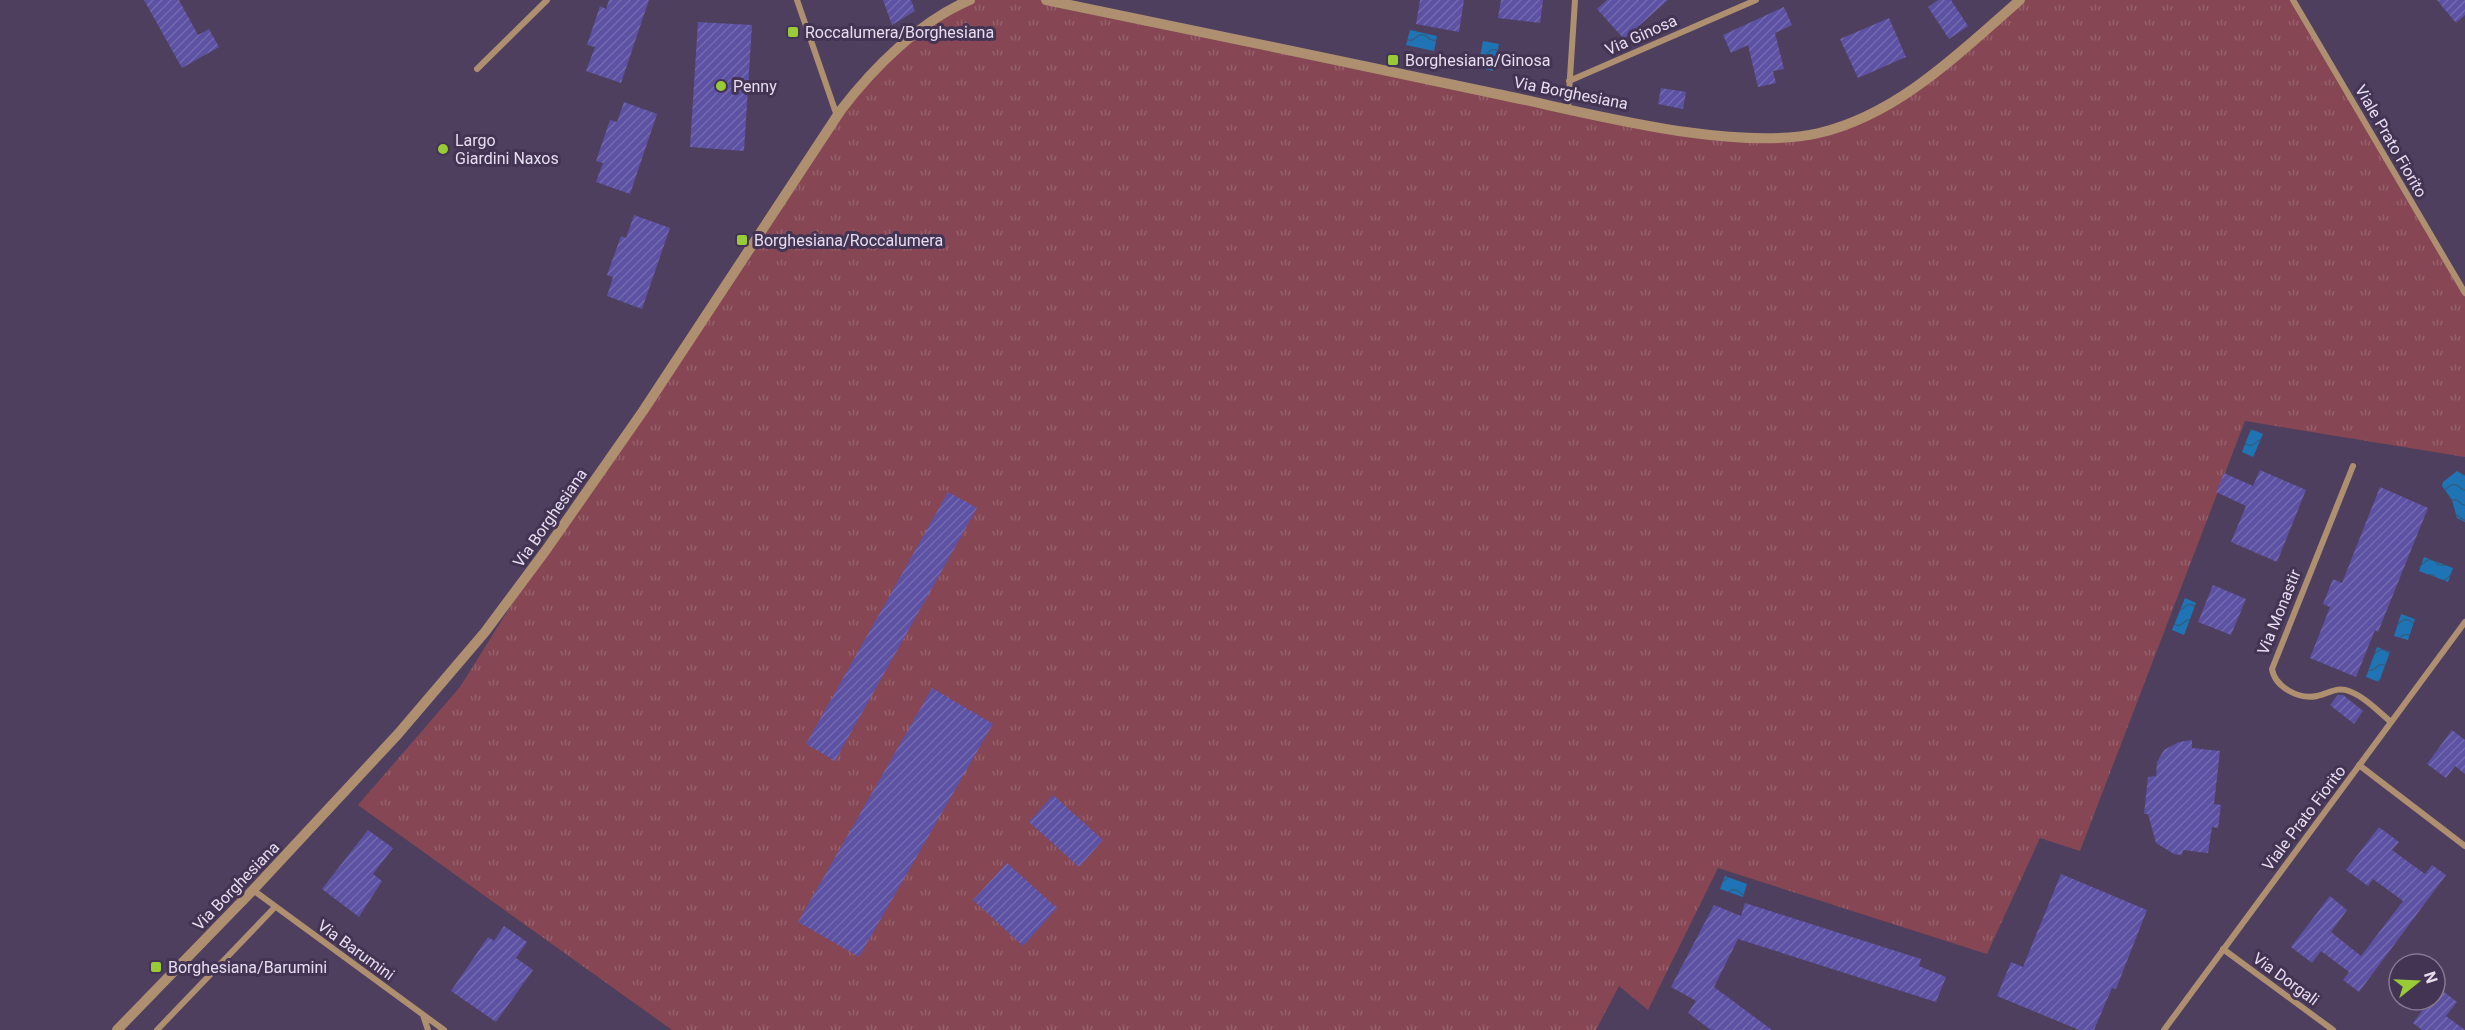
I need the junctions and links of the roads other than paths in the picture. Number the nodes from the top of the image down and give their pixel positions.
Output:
1 (547, 0) edge
2 (797, 0) edge
3 (970, 0) edge
4 (1046, 0) edge
5 (1575, 0) edge
6 (1756, 0) edge
7 (2020, 0) edge
8 (2293, 1) edge
9 (477, 69) dead end
10 (1569, 81) junction
11 (1568, 108) junction
12 (837, 116) junction
13 (2465, 293) edge
14 (2353, 466) dead end
15 (2465, 622) edge
16 (2391, 722) junction
17 (2360, 765) junction
18 (2465, 846) edge
19 (253, 890) junction
20 (275, 907) junction
21 (2223, 949) junction
22 (422, 1015) junction
23 (117, 1030) edge
24 (157, 1030) edge
25 (428, 1030) edge
26 (444, 1030) edge
27 (2164, 1030) edge
28 (2332, 1030) edge

1 - 9 street
2 - 12 street
3 - 12 street, Via Borghesiana
4 - 11 street, Via Borghesiana
5 - 10 street
6 - 10 street, Via Ginosa
7 - 11 street, Via Borghesiana
8 - 13 street, Viale Prato Fiorito
10 - 11 street
12 - 19 street, Via Borghesiana
14 - 16 street, Via Monastir
15 - 16 street, Viale Prato Fiorito
16 - 17 street, Viale Prato Fiorito
17 - 18 street
17 - 21 street, Viale Prato Fiorito
19 - 20 street, Via Barumini
19 - 23 street, Via Borghesiana
20 - 22 street, Via Barumini
20 - 24 street
21 - 27 street, Viale Prato Fiorito
21 - 28 street, Via Dorgali
22 - 25 street
22 - 26 street, Via Barumini

